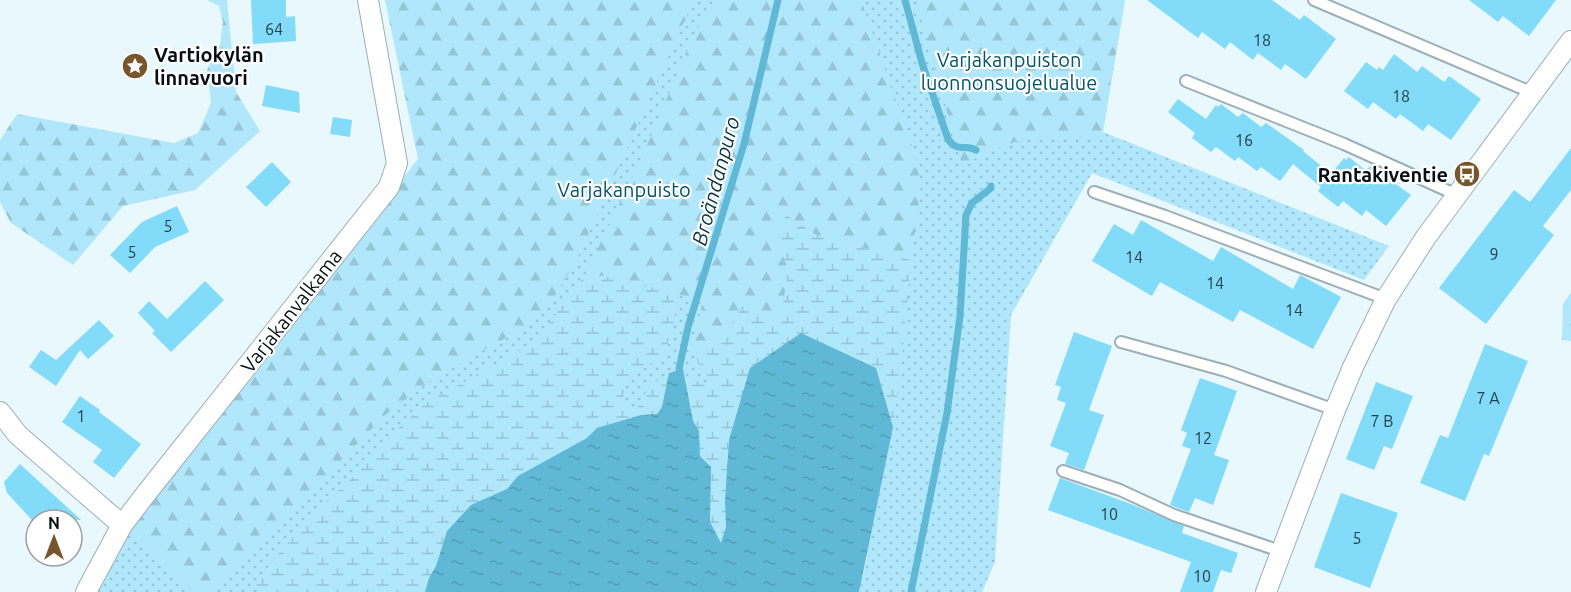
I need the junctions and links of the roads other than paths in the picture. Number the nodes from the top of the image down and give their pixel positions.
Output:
1 (368, 0) edge
2 (1314, 0) edge
3 (1571, 41) edge
4 (1186, 81) dead end
5 (1533, 93) junction
6 (1094, 192) dead end
7 (1457, 195) junction
8 (1386, 299) junction
9 (1121, 342) dead end
10 (1335, 410) junction
11 (0, 412) edge
12 (1063, 471) dead end
13 (122, 525) junction
14 (1283, 552) junction
15 (86, 592) edge
16 (1266, 592) edge

1 - 13 street, Varjakanvalkama
2 - 5 lane
3 - 5 street
4 - 7 lane
5 - 7 street
6 - 8 lane
7 - 8 street
8 - 10 street
9 - 10 lane
10 - 14 street
11 - 13 street
12 - 14 lane
13 - 15 street, Varjakanvalkama
14 - 16 street

